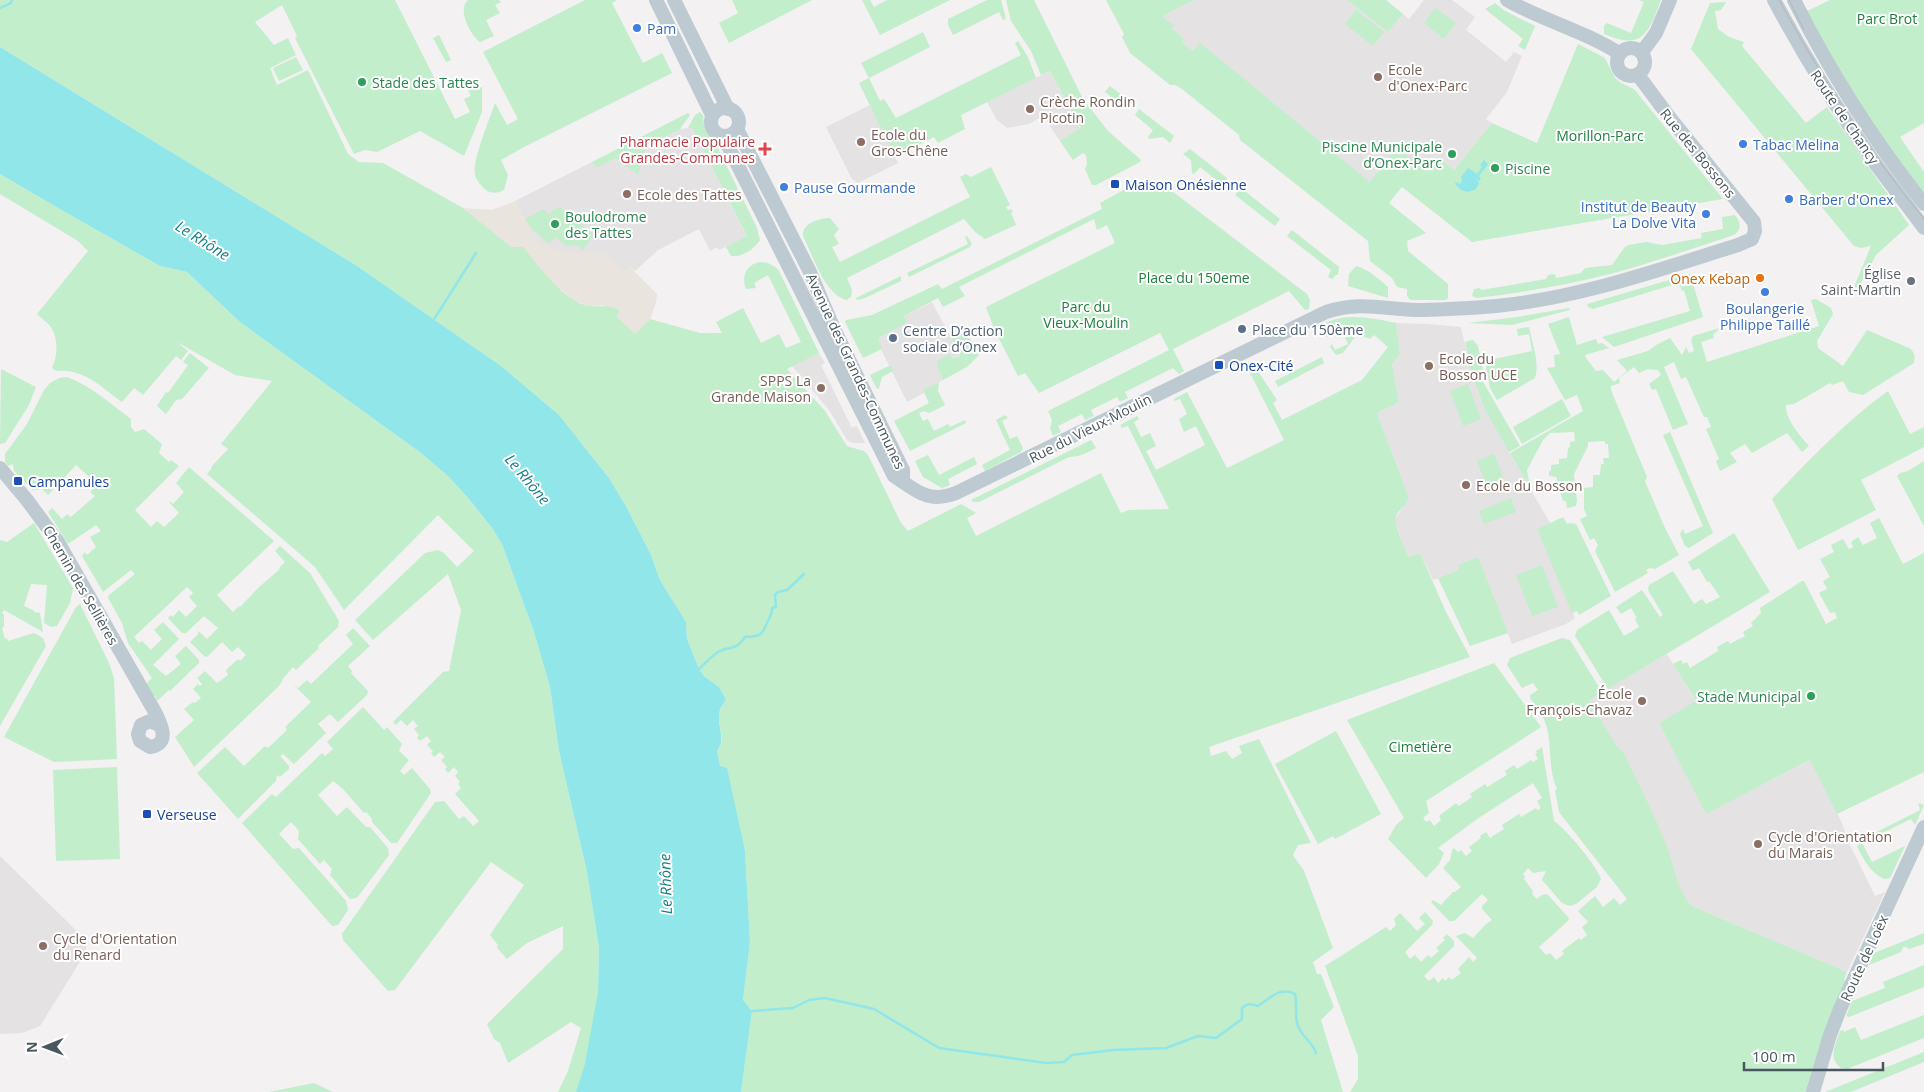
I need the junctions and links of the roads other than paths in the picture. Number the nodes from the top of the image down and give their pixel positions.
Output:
1 (656, 0) edge
2 (674, 0) edge
3 (1507, 0) edge
4 (1670, 0) edge
5 (1774, 0) edge
6 (1794, 0) edge
7 (1642, 52) junction
8 (1620, 54) junction
9 (1638, 75) junction
10 (728, 109) junction
11 (712, 115) junction
12 (737, 129) junction
13 (723, 136) junction
14 (1924, 204) edge
15 (788, 228) junction
16 (1924, 228) edge
17 (773, 236) junction
18 (1277, 337) joint
19 (0, 468) edge
20 (903, 480) junction
21 (122, 657) junction
22 (145, 722) junction
23 (161, 726) junction
24 (1924, 827) edge
25 (1813, 1092) edge

1 - 11 street
2 - 10 street
3 - 8 street
4 - 7 street
5 - 16 street, Route de Chancy
6 - 14 street, Route de Chancy
7 - 8 street
7 - 9 street
8 - 9 street, Rue des Bossons
9 - 18 street, Rue des Bossons
10 - 11 street
10 - 12 street
11 - 13 street
12 - 13 street
12 - 15 street, Avenue des Grandes-Communes
13 - 17 street, Avenue des Grandes-Communes
15 - 17 street
15 - 20 street, Avenue des Grandes-Communes
17 - 20 street, Avenue des Grandes-Communes
18 - 20 street, Rue du Vieux-Moulin
19 - 21 street, Chemin des Sellières
21 - 22 street, Chemin des Sellières
21 - 23 street, Chemin des Sellières
22 - 23 street
22 - 23 street
24 - 25 street, Route de Loëx

